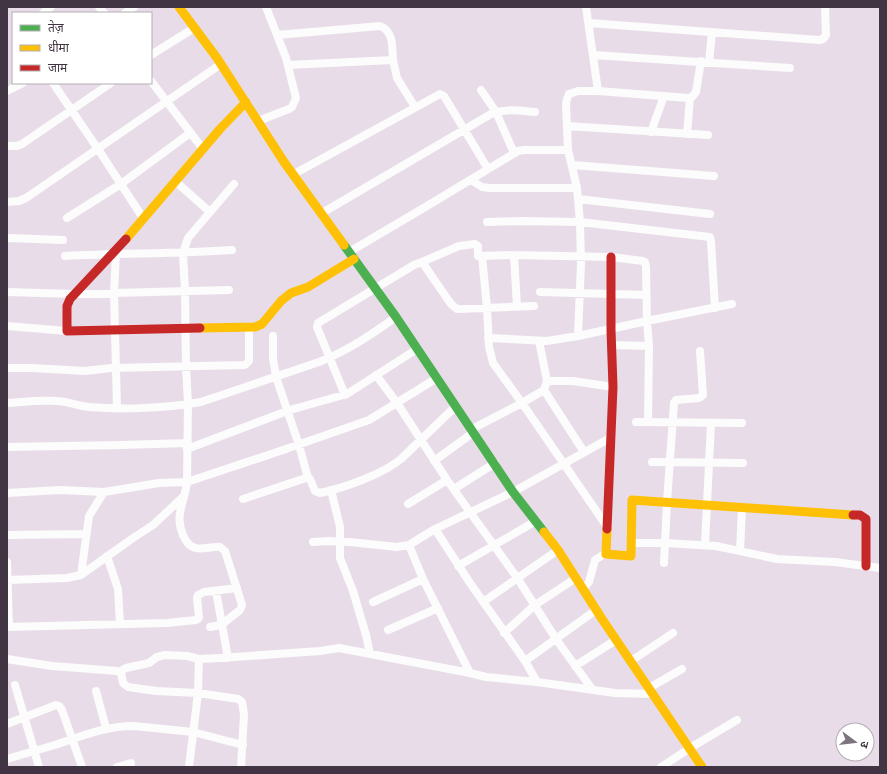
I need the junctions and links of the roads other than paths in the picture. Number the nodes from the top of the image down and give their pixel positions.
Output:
1 (179, 7) edge
2 (266, 7) edge
3 (586, 7) edge
4 (825, 7) edge
5 (589, 23) junction
6 (194, 28) junction
7 (712, 32) junction
8 (277, 35) junction
9 (152, 54) edge
10 (593, 55) junction
11 (393, 60) junction
12 (701, 61) junction
13 (709, 62) junction
14 (221, 64) junction
15 (288, 65) junction
16 (790, 68) dead end
17 (152, 82) edge
18 (21, 84) edge
19 (54, 84) edge
20 (110, 84) edge
21 (481, 90) dead end
22 (7, 91) edge
23 (598, 91) junction
24 (664, 96) junction
25 (690, 98) junction
26 (166, 101) junction
27 (246, 102) junction
28 (415, 107) junction
29 (72, 110) junction
30 (496, 112) junction
31 (535, 112) dead end
32 (258, 121) junction
33 (567, 126) junction
34 (464, 130) junction
35 (650, 132) junction
36 (190, 133) junction
37 (687, 134) junction
38 (708, 135) dead end
39 (7, 146) edge
40 (98, 149) junction
41 (203, 149) junction
42 (568, 150) junction
43 (514, 153) junction
44 (572, 165) junction
45 (488, 169) junction
46 (294, 174) junction
47 (714, 176) dead end
48 (471, 180) junction
49 (175, 181) junction
50 (121, 184) junction
51 (234, 184) dead end
52 (577, 188) junction
53 (578, 199) junction
54 (7, 202) edge
55 (210, 212) junction
56 (322, 213) junction
57 (710, 214) dead end
58 (67, 218) dead end
59 (143, 218) junction
60 (487, 222) dead end
61 (580, 222) junction
62 (7, 238) edge
63 (63, 240) dead end
64 (232, 250) dead end
65 (183, 253) junction
66 (114, 254) junction
67 (352, 255) junction
68 (66, 256) dead end
69 (482, 256) junction
70 (514, 256) junction
71 (581, 256) junction
72 (611, 257) junction
73 (422, 262) junction
74 (376, 289) junction
75 (229, 290) dead end
76 (185, 291) junction
77 (7, 292) edge
78 (540, 292) dead end
79 (114, 293) junction
80 (579, 293) junction
81 (74, 294) junction
82 (612, 294) junction
83 (646, 295) junction
84 (732, 304) dead end
85 (534, 306) dead end
86 (517, 307) junction
87 (487, 308) junction
88 (715, 308) junction
89 (396, 317) junction
90 (647, 321) junction
91 (7, 326) edge
92 (249, 328) junction
93 (185, 329) junction
94 (611, 330) junction
95 (67, 331) junction
96 (115, 331) junction
97 (273, 336) dead end
98 (578, 336) junction
99 (488, 338) junction
100 (539, 341) junction
101 (611, 345) junction
102 (649, 346) junction
103 (417, 349) junction
104 (700, 351) dead end
105 (330, 358) junction
106 (186, 367) junction
107 (7, 368) edge
108 (116, 368) junction
109 (376, 376) junction
110 (276, 377) junction
111 (437, 378) junction
112 (547, 381) junction
113 (613, 387) junction
114 (544, 390) junction
115 (345, 395) junction
116 (7, 403) edge
117 (397, 403) junction
118 (522, 403) junction
119 (188, 404) junction
120 (456, 406) junction
121 (117, 408) junction
122 (287, 412) junction
123 (636, 422) dead end
124 (648, 422) junction
125 (673, 422) junction
126 (711, 423) junction
127 (742, 423) dead end
128 (473, 430) junction
129 (610, 438) junction
130 (421, 441) junction
131 (299, 445) junction
132 (7, 446) edge
133 (187, 446) junction
134 (584, 452) junction
135 (434, 461) junction
136 (652, 462) dead end
137 (670, 462) junction
138 (495, 463) junction
139 (743, 463) dead end
140 (563, 464) junction
141 (709, 464) junction
142 (308, 478) junction
143 (447, 480) junction
144 (187, 482) junction
145 (454, 489) junction
146 (331, 490) junction
147 (104, 492) junction
148 (514, 492) junction
149 (7, 493) edge
150 (184, 495) junction
151 (243, 499) dead end
152 (667, 502) junction
153 (408, 504) dead end
154 (707, 505) junction
155 (742, 508) junction
156 (470, 513) junction
157 (536, 521) junction
158 (608, 528) junction
159 (434, 529) junction
160 (86, 534) junction
161 (7, 535) edge
162 (313, 542) dead end
163 (339, 542) junction
164 (632, 543) junction
165 (665, 543) junction
166 (409, 545) junction
167 (705, 545) junction
168 (494, 546) junction
169 (558, 550) junction
170 (740, 550) junction
171 (606, 553) junction
172 (108, 556) junction
173 (7, 562) edge
174 (664, 563) dead end
175 (458, 566) junction
176 (866, 566) junction
177 (880, 568) edge
178 (81, 575) junction
179 (576, 578) junction
180 (423, 579) junction
181 (518, 579) junction
182 (7, 580) edge
183 (237, 588) junction
184 (583, 589) junction
185 (216, 590) junction
186 (373, 602) dead end
187 (483, 602) junction
188 (535, 605) junction
189 (438, 608) junction
190 (596, 610) junction
191 (120, 624) junction
192 (222, 624) junction
193 (8, 627) edge
194 (210, 627) dead end
195 (388, 630) dead end
196 (504, 632) junction
197 (673, 633) dead end
198 (556, 639) junction
199 (616, 640) junction
200 (370, 654) junction
201 (200, 658) junction
202 (228, 658) junction
203 (7, 659) edge
204 (631, 661) junction
205 (525, 662) junction
206 (575, 666) junction
207 (682, 669) dead end
208 (120, 672) junction
209 (470, 673) junction
210 (537, 682) junction
211 (15, 685) dead end
212 (592, 689) junction
213 (96, 691) dead end
214 (651, 691) junction
215 (198, 693) junction
216 (25, 717) junction
217 (737, 720) dead end
218 (7, 724) edge
219 (106, 728) junction
220 (193, 732) junction
221 (72, 739) junction
222 (243, 745) junction
223 (690, 748) junction
224 (34, 751) junction
225 (7, 759) edge
226 (131, 763) dead end
227 (39, 767) edge
228 (82, 767) edge
229 (117, 767) edge
230 (189, 767) edge
231 (241, 767) edge
232 (661, 767) edge
233 (702, 767) edge

1 - 6 street
2 - 8 street
3 - 5 street
4 - 7 street
5 - 7 street
5 - 10 street
6 - 9 street
6 - 14 street
7 - 13 street
8 - 11 street
8 - 15 street
10 - 12 street
10 - 23 street
11 - 15 street
11 - 28 street
12 - 13 street
12 - 25 street
13 - 16 street
14 - 26 street
14 - 27 street
15 - 32 street
17 - 26 street
18 - 22 street
19 - 29 street
20 - 29 street
21 - 30 street
23 - 24 street
23 - 33 street
24 - 25 street
24 - 35 street
25 - 37 street
26 - 36 street
26 - 40 street
27 - 32 street
27 - 41 street
28 - 34 street
28 - 46 street
29 - 39 street
29 - 40 street
30 - 31 street
30 - 34 street
30 - 43 street
32 - 46 street
33 - 35 street
33 - 42 street
34 - 45 street
34 - 56 street
35 - 37 street
36 - 41 street
36 - 50 street
37 - 38 street
40 - 50 street
40 - 54 street
41 - 49 street
42 - 43 street
42 - 44 street
43 - 45 street
44 - 47 street
44 - 52 street
45 - 48 street
46 - 56 street
48 - 52 street
48 - 67 street
49 - 55 street
49 - 59 street
50 - 58 street
50 - 59 street
51 - 55 street
52 - 53 street
53 - 57 street
53 - 61 street
55 - 65 street
56 - 67 street
59 - 66 street
60 - 61 street
61 - 71 street
61 - 88 street
62 - 63 street
64 - 65 street
65 - 66 street
65 - 76 street
66 - 68 street
66 - 79 street
66 - 81 street
67 - 74 street
67 - 92 street
69 - 70 street
69 - 73 street
69 - 87 street
70 - 71 street
70 - 86 street
71 - 72 street
71 - 80 street
72 - 82 street
72 - 83 street
73 - 74 street
73 - 87 street
74 - 89 street
74 - 105 street
75 - 76 street
76 - 79 street
76 - 93 street
77 - 81 street
78 - 80 street
79 - 81 street
79 - 96 street
80 - 82 street
80 - 98 street
81 - 95 street
82 - 83 street
82 - 94 street
83 - 90 street
84 - 88 street
85 - 86 street
86 - 87 street
87 - 99 street
88 - 90 street
89 - 103 street
89 - 105 street
90 - 94 street
90 - 102 street
91 - 95 street
92 - 93 street
92 - 106 street
93 - 96 street
93 - 106 street
94 - 98 street
94 - 101 street
95 - 96 street
96 - 108 street
97 - 110 street
98 - 100 street
99 - 100 street
99 - 118 street
100 - 112 street
101 - 102 street
101 - 113 street
102 - 124 street
103 - 109 street
103 - 111 street
104 - 125 street
105 - 110 street
105 - 115 street
106 - 108 street
106 - 119 street
107 - 108 street
108 - 121 street
109 - 115 street
109 - 117 street
110 - 119 street
110 - 122 street
111 - 117 street
111 - 120 street
112 - 113 street
112 - 114 street
113 - 129 street
114 - 118 street
114 - 134 street
115 - 122 street
116 - 121 street
117 - 130 street
117 - 131 street
118 - 128 street
118 - 140 street
119 - 121 street
119 - 133 street
120 - 128 street
120 - 130 street
122 - 131 street
122 - 133 street
123 - 124 street
124 - 125 street
125 - 126 street
125 - 137 street
126 - 127 street
126 - 141 street
128 - 135 street
128 - 138 street
129 - 134 street
129 - 158 street
130 - 135 street
130 - 146 street
131 - 142 street
131 - 144 street
132 - 133 street
133 - 144 street
134 - 140 street
135 - 143 street
136 - 137 street
137 - 141 street
137 - 152 street
138 - 145 street
138 - 148 street
139 - 141 street
140 - 148 street
140 - 158 street
141 - 154 street
142 - 146 street
142 - 151 street
143 - 145 street
143 - 153 street
144 - 147 street
144 - 150 street
145 - 156 street
146 - 163 street
147 - 149 street
147 - 160 street
148 - 156 street
148 - 157 street
150 - 172 street
150 - 183 street
152 - 154 street
152 - 164 street
152 - 165 street
154 - 155 street
154 - 167 street
155 - 170 street
155 - 176 street
156 - 159 street
156 - 168 street
157 - 168 street
157 - 169 street
158 - 171 street
159 - 166 street
159 - 175 street
160 - 161 street
160 - 178 street
162 - 163 street
163 - 166 street
163 - 200 street
164 - 165 street
164 - 171 street
165 - 167 street
165 - 174 street
166 - 180 street
167 - 170 street
168 - 175 street
168 - 181 street
169 - 179 street
169 - 181 street
170 - 176 street
171 - 184 street
172 - 178 street
172 - 191 street
173 - 182 street
175 - 187 street
176 - 177 street
178 - 182 street
179 - 184 street
179 - 188 street
180 - 186 street
180 - 189 street
181 - 187 street
181 - 188 street
182 - 193 street
183 - 185 street
183 - 192 street
184 - 190 street
185 - 191 street
185 - 192 street
187 - 196 street
188 - 196 street
188 - 198 street
189 - 195 street
189 - 209 street
190 - 198 street
190 - 199 street
191 - 193 street
192 - 194 street
192 - 202 street
196 - 205 street
197 - 204 street
198 - 205 street
198 - 206 street
199 - 204 street
199 - 206 street
200 - 202 street
200 - 209 street
201 - 202 street
201 - 208 street
201 - 215 street
203 - 208 street
204 - 214 street
205 - 210 street
206 - 212 street
207 - 214 street
208 - 215 street
209 - 210 street
210 - 212 street
211 - 216 street
212 - 214 street
213 - 219 street
214 - 223 street
215 - 220 street
215 - 222 street
216 - 218 street
216 - 221 street
216 - 224 street
217 - 223 street
219 - 220 street
219 - 221 street
220 - 222 street
220 - 230 street
221 - 224 street
221 - 228 street
222 - 231 street
223 - 232 street
223 - 233 street
224 - 225 street
224 - 227 street
226 - 229 street

